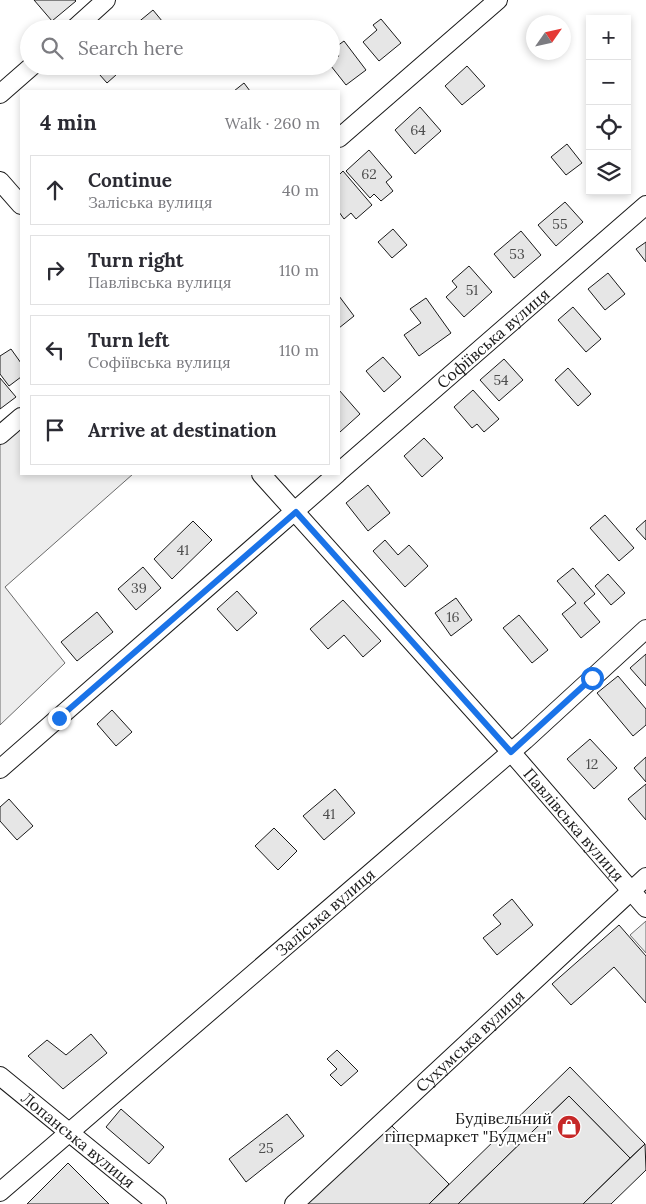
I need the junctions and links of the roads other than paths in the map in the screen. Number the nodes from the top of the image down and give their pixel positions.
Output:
1 (106, 0) edge
2 (498, 0) edge
3 (84, 20) edge
4 (22, 75) edge
5 (0, 94) edge
6 (340, 137) edge
7 (0, 181) edge
8 (20, 204) edge
9 (646, 205) edge
10 (20, 417) edge
11 (0, 436) edge
12 (340, 471) edge
13 (262, 475) edge
14 (336, 475) edge
15 (296, 512) junction
16 (646, 629) edge
17 (511, 752) junction
18 (0, 769) edge
19 (646, 877) edge
20 (630, 890) junction
21 (646, 908) edge
22 (0, 1076) edge
23 (69, 1134) junction
24 (0, 1192) edge
25 (157, 1204) edge
26 (294, 1204) edge

1 - 3 street
2 - 6 street
4 - 5 street
7 - 8 street
9 - 12 street, Софіївська вулиця
10 - 11 street
13 - 15 street, Павлівська вулиця
14 - 15 street, Софіївська вулиця
15 - 17 street, Павлівська вулиця
15 - 18 street, Софіївська вулиця
16 - 17 street, Заліська вулиця
17 - 20 street, Павлівська вулиця
17 - 23 street, Заліська вулиця
19 - 20 street, Сухумська вулиця
20 - 21 street, Павлівська вулиця
20 - 26 street, Сухумська вулиця
22 - 23 street, Лопанська вулиця
23 - 24 street, Заліська вулиця
23 - 25 street, Лопанська вулиця

